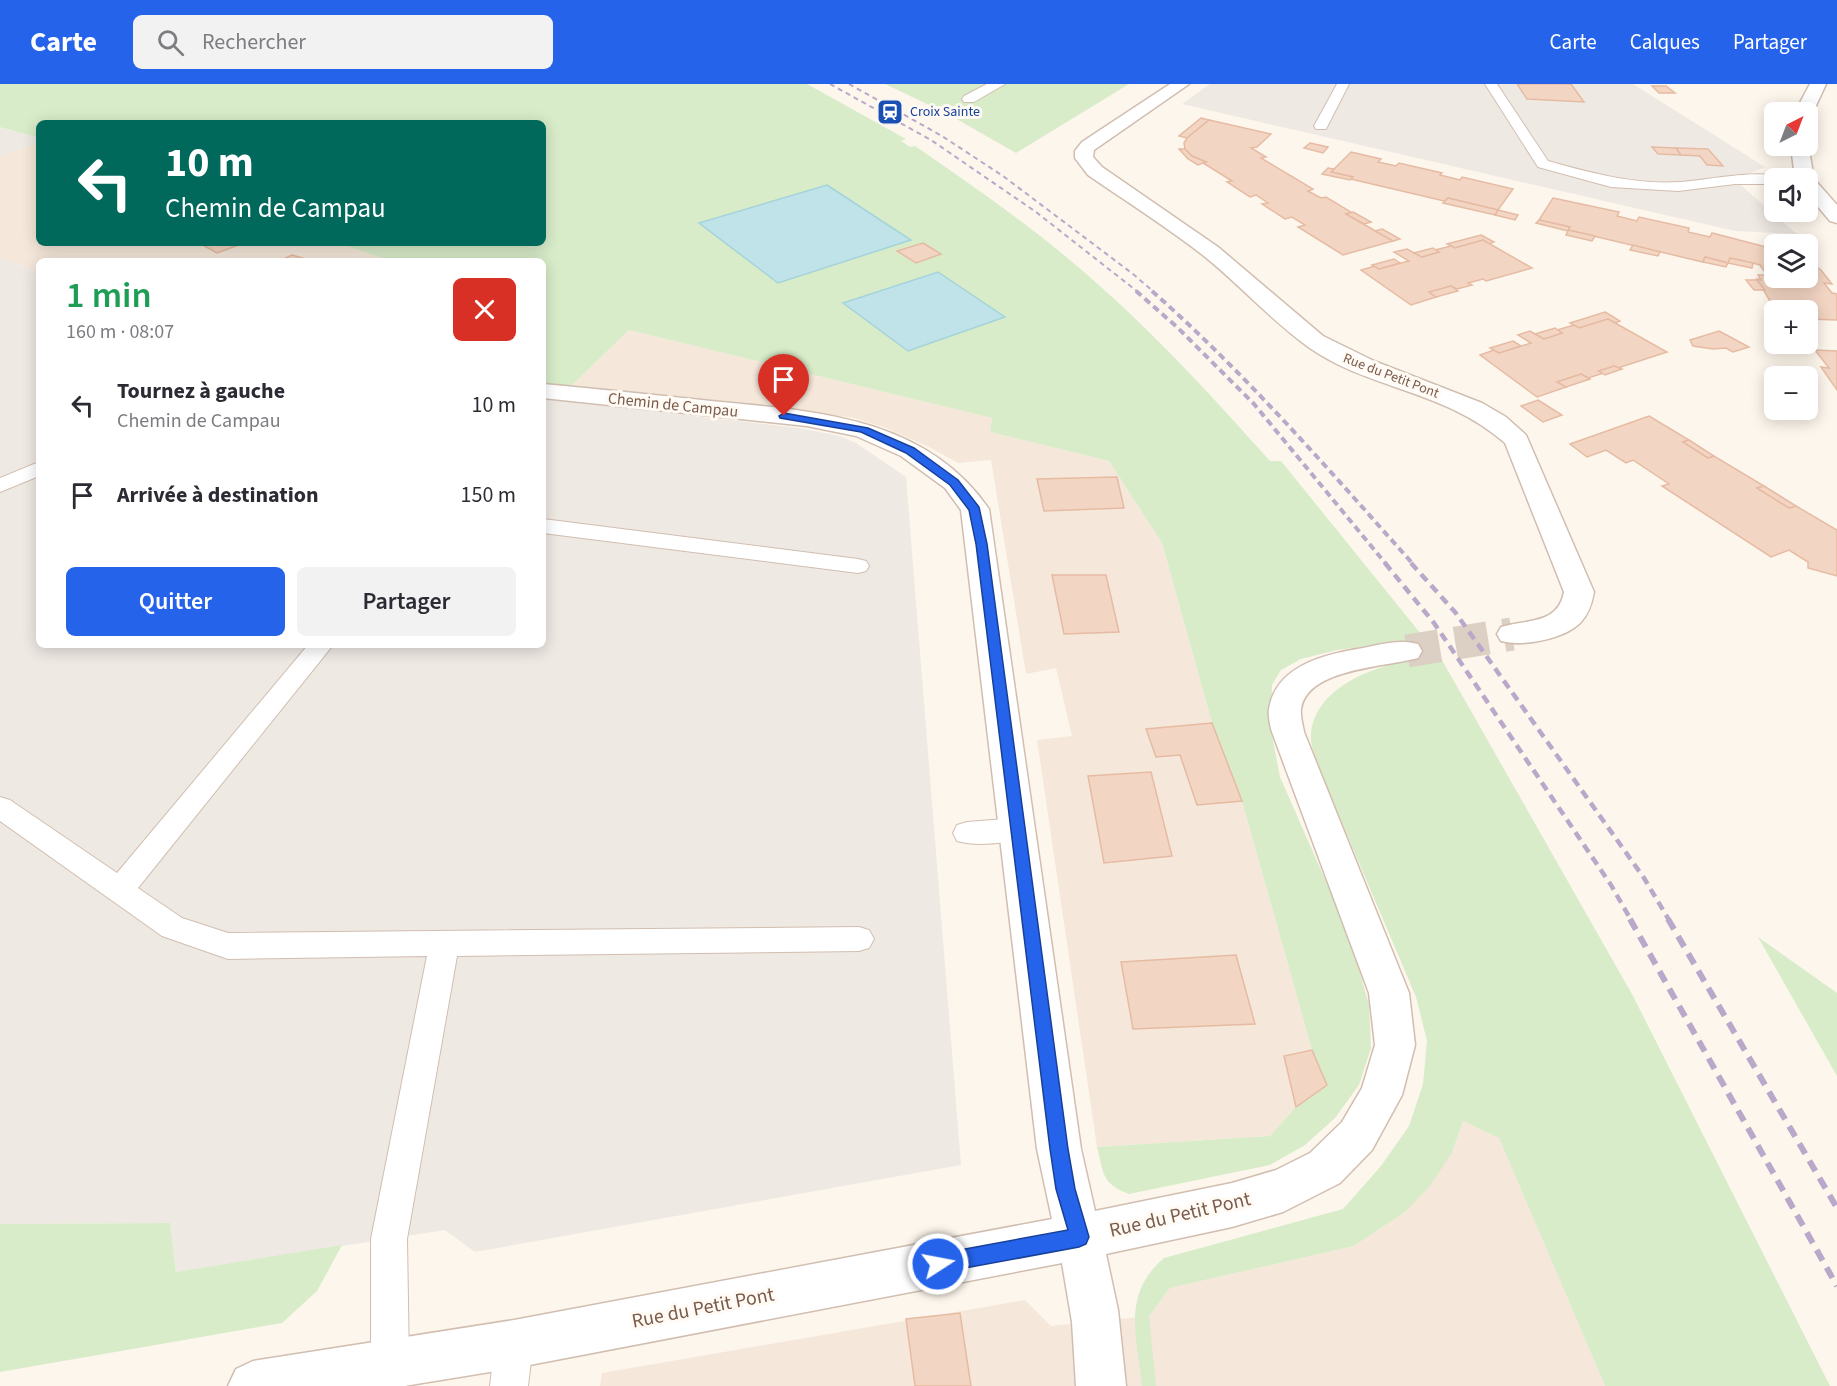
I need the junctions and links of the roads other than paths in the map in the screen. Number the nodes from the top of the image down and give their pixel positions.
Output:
1 (999, 84) edge
2 (1181, 84) edge
3 (1343, 84) edge
4 (1491, 84) edge
5 (1818, 84) edge
6 (969, 99) dead end
7 (1809, 102) edge
8 (1320, 126) dead end
9 (1764, 180) edge
10 (1818, 195) edge
11 (1837, 217) edge
12 (546, 391) edge
13 (36, 469) edge
14 (0, 486) edge
15 (546, 526) edge
16 (858, 566) dead end
17 (1512, 634) tunnel mouth
18 (319, 648) edge
19 (1407, 651) tunnel mouth
20 (0, 807) edge
21 (1018, 829) junction
22 (967, 833) dead end
23 (120, 890) junction
24 (859, 939) dead end
25 (444, 944) junction
26 (1079, 1237) junction
27 (513, 1344) junction
28 (388, 1375) edge
29 (254, 1386) edge
30 (509, 1386) edge
31 (1101, 1386) edge

1 - 6 lane
2 - 17 street, Rue du Petit Pont
3 - 8 lane
4 - 9 lane
5 - 7 street
10 - 11 street
12 - 21 street, Chemin de Campau
13 - 14 lane
15 - 16 lane
18 - 23 lane
19 - 26 street, Rue du Petit Pont
20 - 23 lane
21 - 22 lane
21 - 26 street, Chemin de Campau
23 - 25 lane
24 - 25 lane
25 - 28 lane
26 - 27 street, Rue du Petit Pont
26 - 31 street, Chemin de Campau
27 - 28 street, Rue du Petit Pont
27 - 30 lane
28 - 29 street, Rue du Petit Pont

